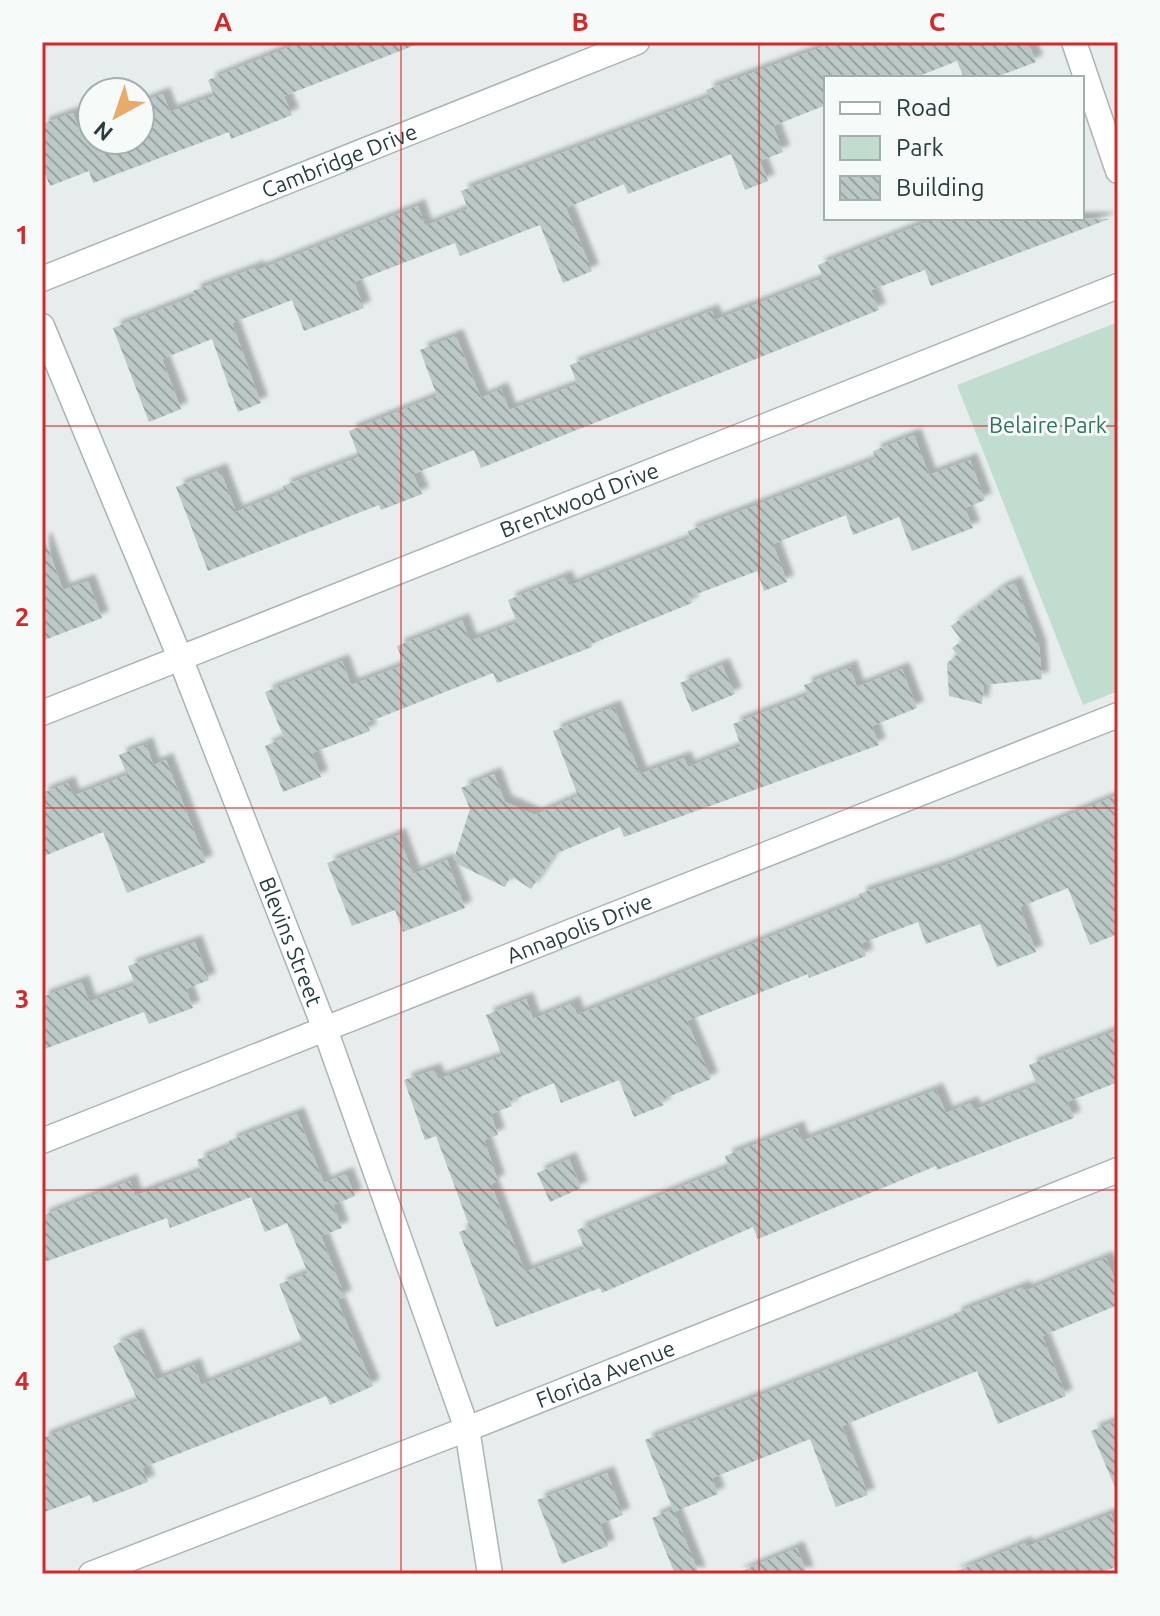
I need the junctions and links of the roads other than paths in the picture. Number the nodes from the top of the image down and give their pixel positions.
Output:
1 (637, 42) edge
2 (1074, 42) edge
3 (1118, 171) edge
4 (42, 279) edge
5 (1118, 286) edge
6 (42, 326) edge
7 (181, 660) junction
8 (42, 713) edge
9 (1118, 715) edge
10 (325, 1029) junction
11 (42, 1141) edge
12 (1118, 1170) edge
13 (467, 1429) junction
14 (91, 1574) edge
15 (490, 1574) edge

1 - 4 street, Cambridge Drive
2 - 3 street
5 - 7 street, Brentwood Drive
6 - 7 street, Blevins Street
7 - 8 street, Brentwood Drive
7 - 10 street, Blevins Street
9 - 10 street, Annapolis Drive
10 - 11 street, Annapolis Drive
10 - 13 street, Blevins Street
12 - 13 street, Florida Avenue
13 - 14 street, Florida Avenue
13 - 15 street, Blevins Street

